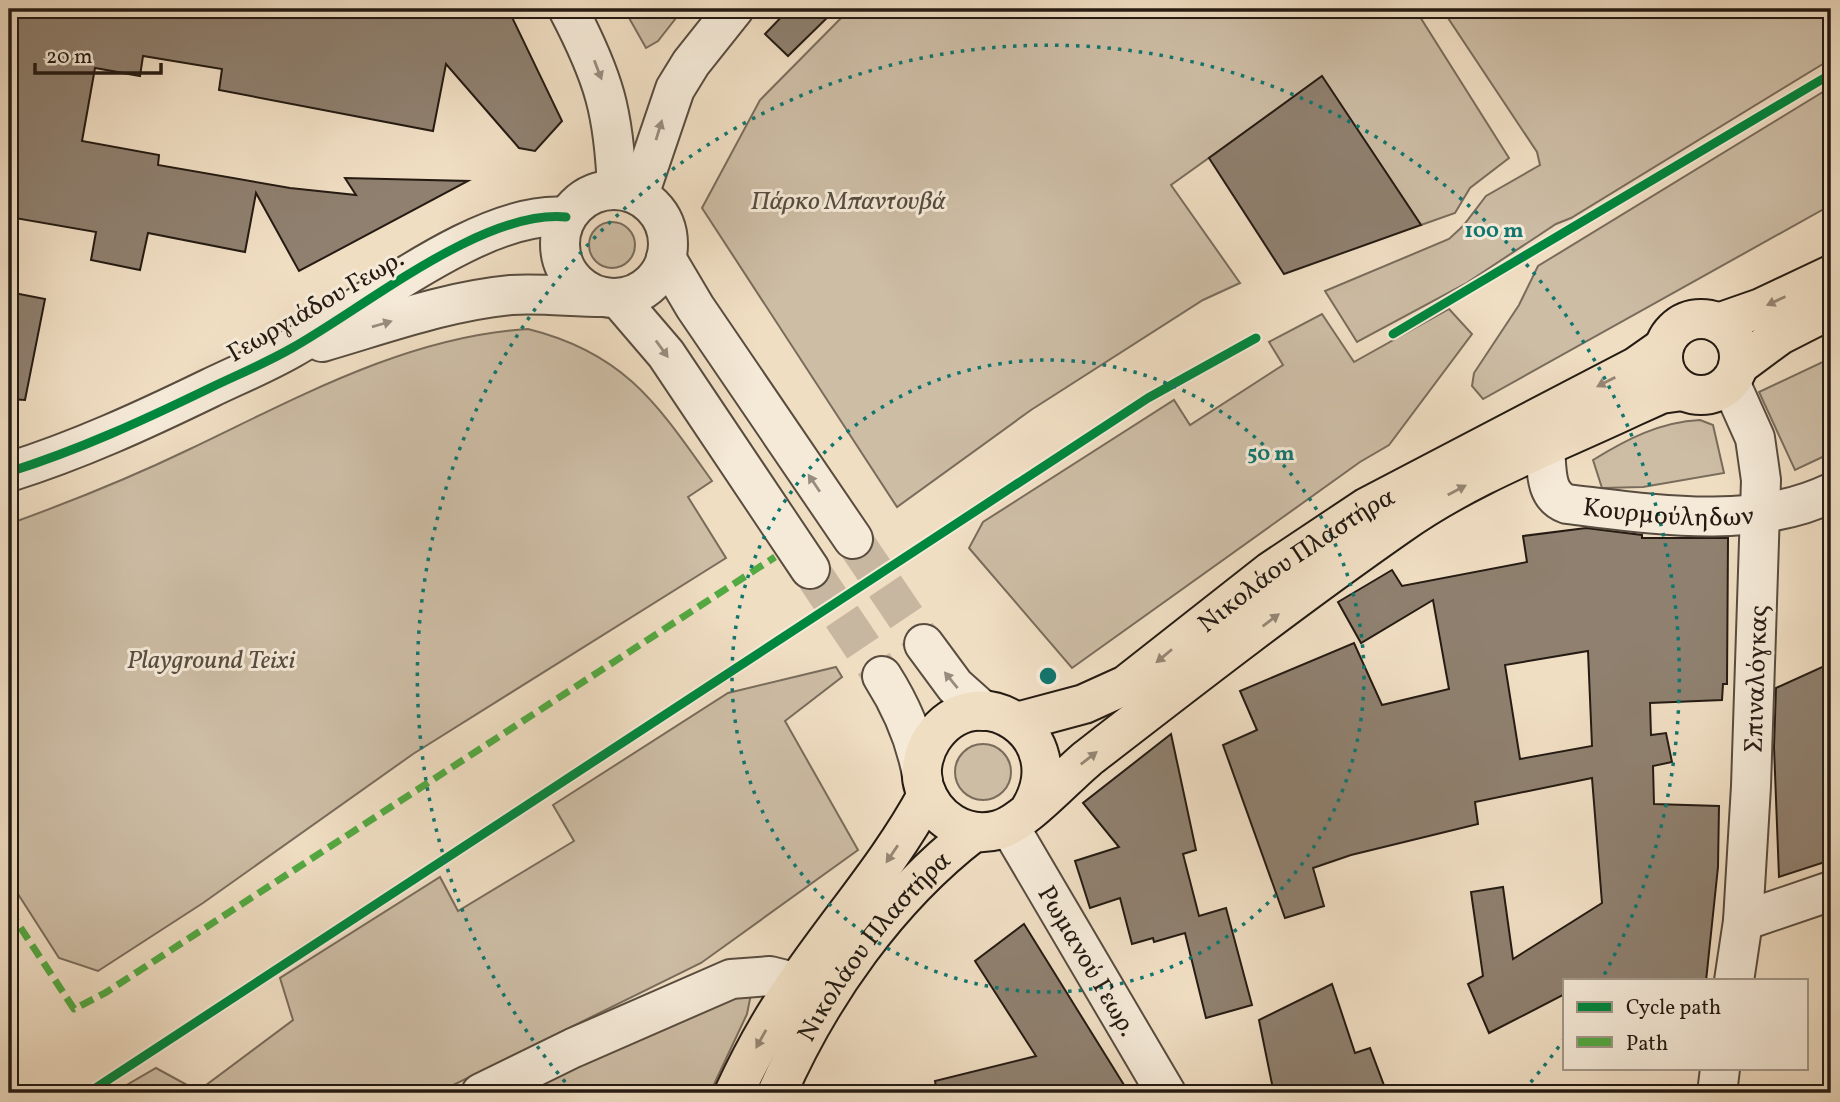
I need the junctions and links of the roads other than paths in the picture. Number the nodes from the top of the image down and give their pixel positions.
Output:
1 (568, 9) edge
2 (734, 9) edge
3 (628, 192) junction
4 (566, 217) junction
5 (666, 258) junction
6 (1831, 275) edge
7 (613, 298) junction
8 (1831, 309) edge
9 (1718, 323) junction
10 (1664, 347) junction
11 (293, 348) junction
12 (1734, 374) junction
13 (1682, 391) junction
14 (1545, 448) junction
15 (9, 472) edge
16 (1831, 494) edge
17 (1761, 513) junction
18 (853, 539) tunnel mouth
19 (810, 569) tunnel mouth
20 (924, 644) tunnel mouth
21 (882, 676) tunnel mouth
22 (1000, 716) junction
23 (925, 788) junction
24 (1004, 822) junction
25 (1831, 891) edge
26 (1743, 921) junction
27 (1734, 979) edge
28 (815, 986) junction
29 (1720, 1070) edge
30 (481, 1093) edge
31 (734, 1093) edge
32 (777, 1093) edge
33 (1166, 1093) edge
34 (1717, 1093) edge

1 -> 3 street
3 -> 2 street
3 - 4 street
3 - 5 street
4 - 7 street
4 - 11 street, Γεωργιάδου Γεωρ.
5 - 7 street
18 -> 5 street
6 -> 9 main road
11 -> 7 street, Γεωργιάδου Γεωρ.
7 -> 19 street
8 - 12 main road
9 - 10 main road
9 - 12 main road
10 - 13 main road
10 -> 22 main road, Νικολάου Πλαστήρα
11 - 15 street, Γεωργιάδου Γεωρ.
12 - 13 main road
12 - 17 street, Σπιναλόγκας
13 - 14 main road, Νικολάου Πλαστήρα
14 - 17 street, Κουρμούληδων
24 -> 14 main road, Νικολάου Πλαστήρα
16 - 17 street, Κουρμούληδων
17 - 26 street, Σπιναλόγκας
22 -> 20 street
21 - 23 street
22 - 23 main road
22 - 24 main road, Νικολάου Πλαστήρα
23 - 24 main road
23 -> 28 main road, Νικολάου Πλαστήρα
24 - 28 main road, Νικολάου Πλαστήρα
24 - 33 street, Ρωμανού Γεωρ.
25 - 26 street
26 - 27 street, Σπιναλόγκας
28 - 30 street
28 -> 31 main road, Νικολάου Πλαστήρα
28 - 32 main road, Νικολάου Πλαστήρα
29 - 34 street

